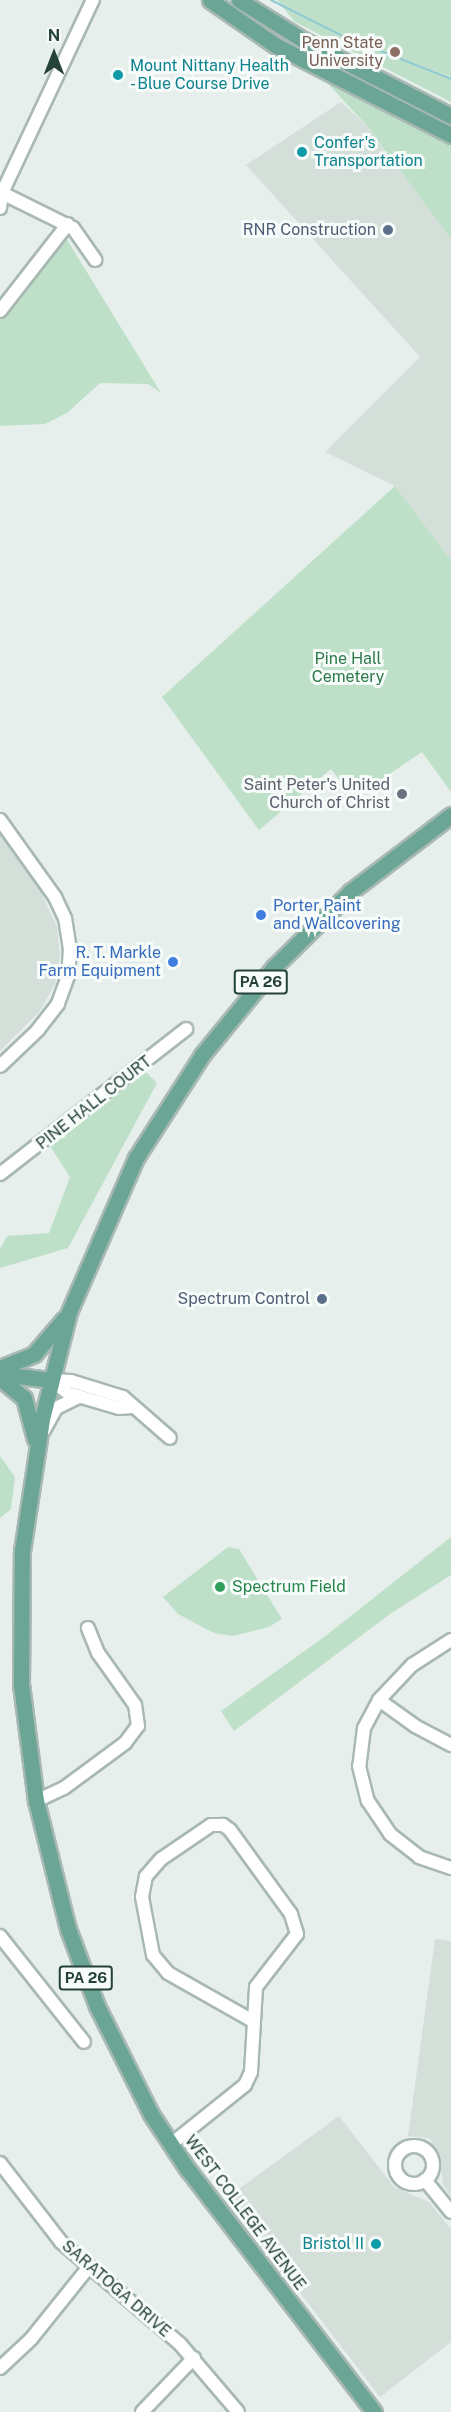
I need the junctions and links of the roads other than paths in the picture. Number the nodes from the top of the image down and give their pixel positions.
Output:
1 (93, 0) edge
2 (210, 0) edge
3 (239, 0) edge
4 (451, 116) edge
5 (451, 135) edge
6 (1, 194) edge
7 (0, 208) edge
8 (68, 224) junction
9 (94, 260) dead end
10 (0, 311) edge
11 (451, 814) edge
12 (0, 820) edge
13 (186, 1029) dead end
14 (0, 1066) edge
15 (0, 1174) edge
16 (69, 1312) junction
17 (0, 1368) edge
18 (0, 1376) edge
19 (50, 1380) junction
20 (83, 1397) junction
21 (132, 1407) junction
22 (170, 1438) dead end
23 (37, 1448) junction
24 (88, 1628) dead end
25 (451, 1640) edge
26 (379, 1700) junction
27 (451, 1746) edge
28 (36, 1801) junction
29 (451, 1868) edge
30 (0, 1936) edge
31 (253, 2021) junction
32 (84, 2042) dead end
33 (171, 2145) junction
34 (1, 2169) edge
35 (424, 2180) dead end
36 (451, 2212) edge
37 (88, 2268) junction
38 (194, 2358) junction
39 (0, 2368) edge
40 (142, 2412) edge
41 (238, 2412) edge
42 (374, 2412) edge

1 - 6 street
2 - 5 main road
3 - 4 main road
6 - 7 street
6 - 8 street
8 - 9 street
8 - 10 street
11 - 16 main road, WEST COLLEGE AVENUE / PA 26
12 - 14 street
13 - 15 street, PINE HALL COURT
16 - 17 main road
16 - 19 main road, WEST COLLEGE AVENUE / PA 26
18 - 19 main road
18 - 23 main road
19 - 20 street
19 - 21 street
19 - 23 main road, WEST COLLEGE AVENUE / PA 26
20 - 21 street
20 - 23 street
21 - 22 street
23 - 28 main road, WEST COLLEGE AVENUE / PA 26
24 - 28 street
25 - 26 street
26 - 27 street
26 - 29 street
28 - 33 main road, WEST COLLEGE AVENUE / PA 26
30 - 32 street
31 - 31 street
31 - 33 street
33 - 42 main road, WEST COLLEGE AVENUE / PA 26
34 - 37 street, SARATOGA DRIVE
35 - 36 street
37 - 38 street, SARATOGA DRIVE
37 - 39 street
38 - 40 street
38 - 41 street, SARATOGA DRIVE

